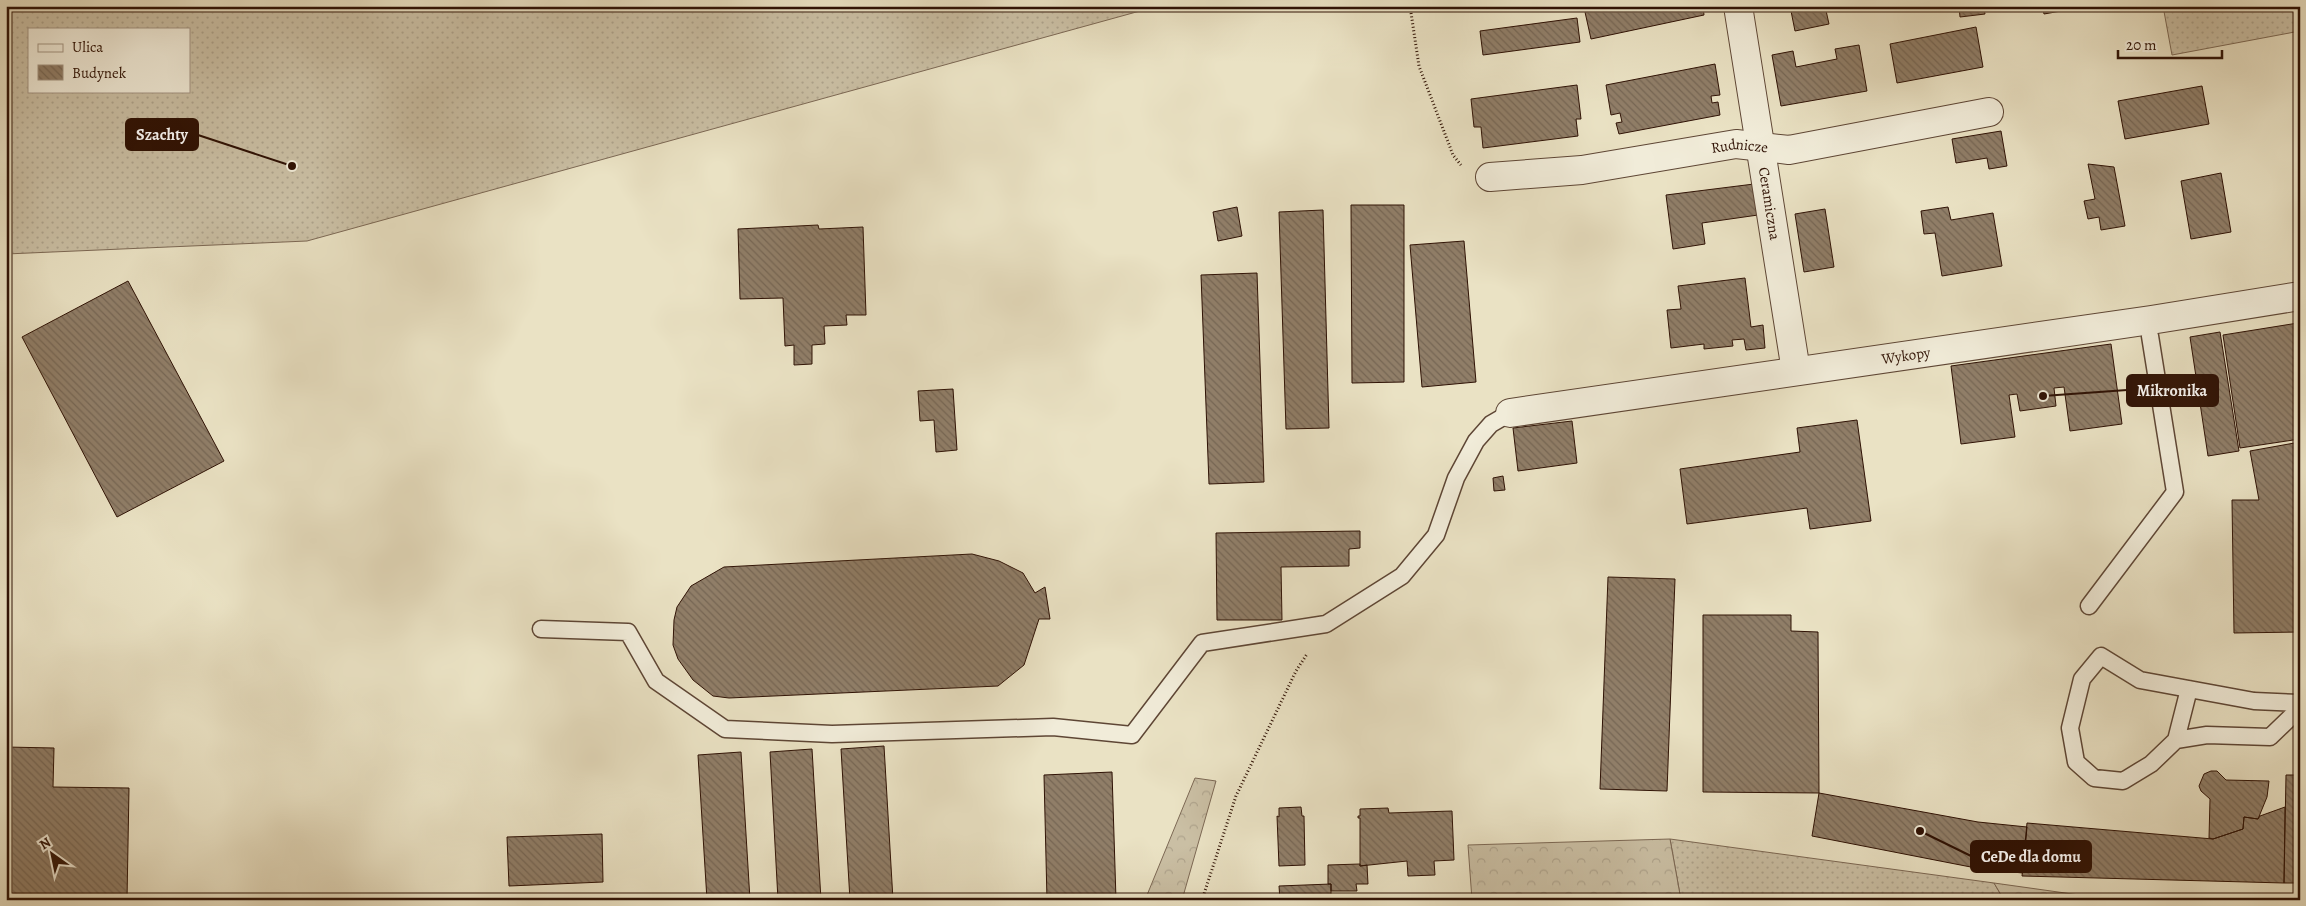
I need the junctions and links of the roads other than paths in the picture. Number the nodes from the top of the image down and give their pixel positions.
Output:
1 (1738, 6) edge
2 (1989, 112) dead end
3 (1760, 147) junction
4 (1490, 177) road end
5 (2300, 296) edge
6 (2150, 336) dead end
7 (1796, 371) junction
8 (1510, 413) joint
9 (2089, 606) dead end
10 (541, 629) dead end
11 (2189, 689) junction
12 (2300, 702) edge
13 (2300, 708) edge
14 (2176, 740) junction

1 - 3 street, Ceramiczna
2 - 3 street, Rudnicze
3 - 4 street, Rudnicze
3 - 7 street, Ceramiczna
5 - 7 street, Wykopy
6 - 9 lane
7 - 8 street, Wykopy
8 - 10 lane
11 - 12 lane
11 - 14 lane
11 - 14 lane
13 - 14 lane

